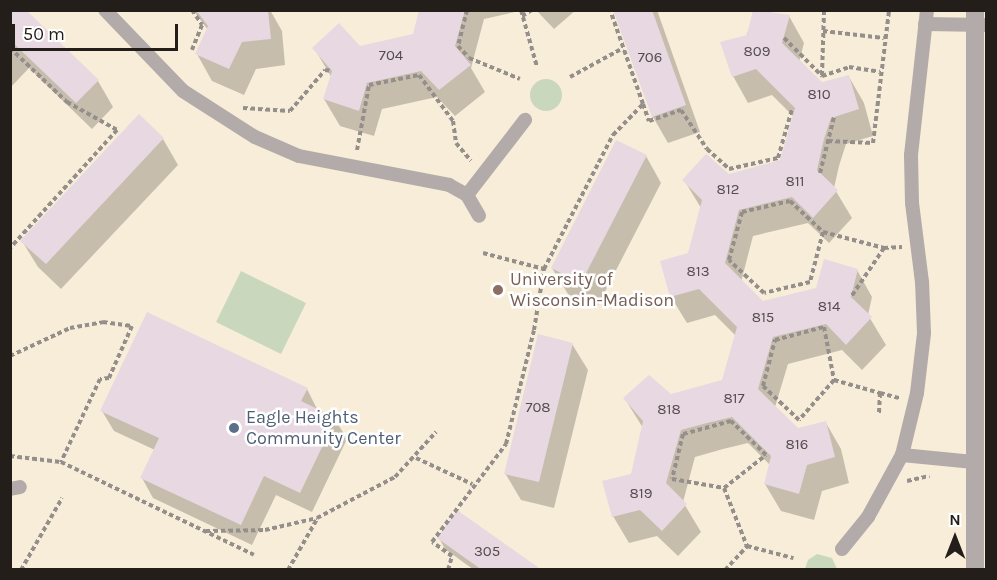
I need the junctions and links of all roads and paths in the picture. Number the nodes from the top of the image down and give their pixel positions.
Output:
1 (105, 10) edge
2 (192, 10) edge
3 (467, 10) edge
4 (532, 10) edge
5 (610, 10) edge
6 (824, 10) edge
7 (889, 10) edge
8 (522, 13) edge
9 (926, 17) edge
10 (979, 20) edge
11 (823, 31) junction
12 (784, 38) dead end
13 (884, 38) junction
14 (623, 48) junction
15 (11, 50) edge
16 (192, 50) dead end
17 (537, 67) dead end
18 (332, 71) dead end
19 (880, 72) junction
20 (822, 76) junction
21 (570, 77) dead end
22 (520, 79) dead end
23 (643, 104) junction
24 (233, 106) dead end
25 (792, 109) dead end
26 (834, 117) dead end
27 (525, 120) dead end
28 (359, 138) dead end
29 (828, 141) junction
30 (483, 172) junction
31 (820, 173) dead end
32 (467, 195) junction
33 (479, 216) dead end
34 (823, 232) junction
35 (10, 248) edge
36 (483, 253) dead end
37 (544, 269) junction
38 (851, 297) dead end
39 (10, 356) edge
40 (834, 380) junction
41 (879, 415) dead end
42 (436, 432) dead end
43 (902, 455) junction
44 (10, 456) edge
45 (416, 458) junction
46 (61, 462) junction
47 (974, 462) junction
48 (940, 474) dead end
49 (472, 484) junction
50 (886, 487) junction
51 (724, 488) junction
52 (62, 498) dead end
53 (317, 518) junction
54 (205, 531) junction
55 (747, 546) junction
56 (842, 549) dead end
57 (254, 555) dead end
58 (793, 558) dead end
59 (21, 570) edge
60 (288, 570) edge
61 (448, 570) edge
62 (724, 570) edge
63 (975, 570) edge

1 - 32 lane
2 - 16 path
3 - 22 path
4 - 8 path
5 - 14 path
6 - 11 path
7 - 13 path
8 - 17 path
9 - 10 lane
9 - 43 lane
10 - 47 street
11 - 13 path
11 - 20 path
12 - 20 path
13 - 19 path
14 - 21 path
14 - 23 path
15 - 35 path
18 - 24 path
19 - 20 path
19 - 29 path
23 - 25 path
23 - 37 path
26 - 29 path
27 - 30 lane
28 - 30 path
29 - 31 path
30 - 32 lane
32 - 33 lane
34 - 34 path
34 - 38 path
36 - 37 path
37 - 49 path
39 - 46 path
40 - 40 path
40 - 41 path
42 - 45 path
43 - 47 lane
43 - 50 lane
44 - 46 path
45 - 49 path
45 - 53 path
46 - 54 path
47 - 63 street
48 - 50 path
49 - 61 path
50 - 56 lane
51 - 51 path
51 - 55 path
52 - 59 path
53 - 54 path
53 - 60 path
54 - 57 path
55 - 58 path
55 - 62 path

